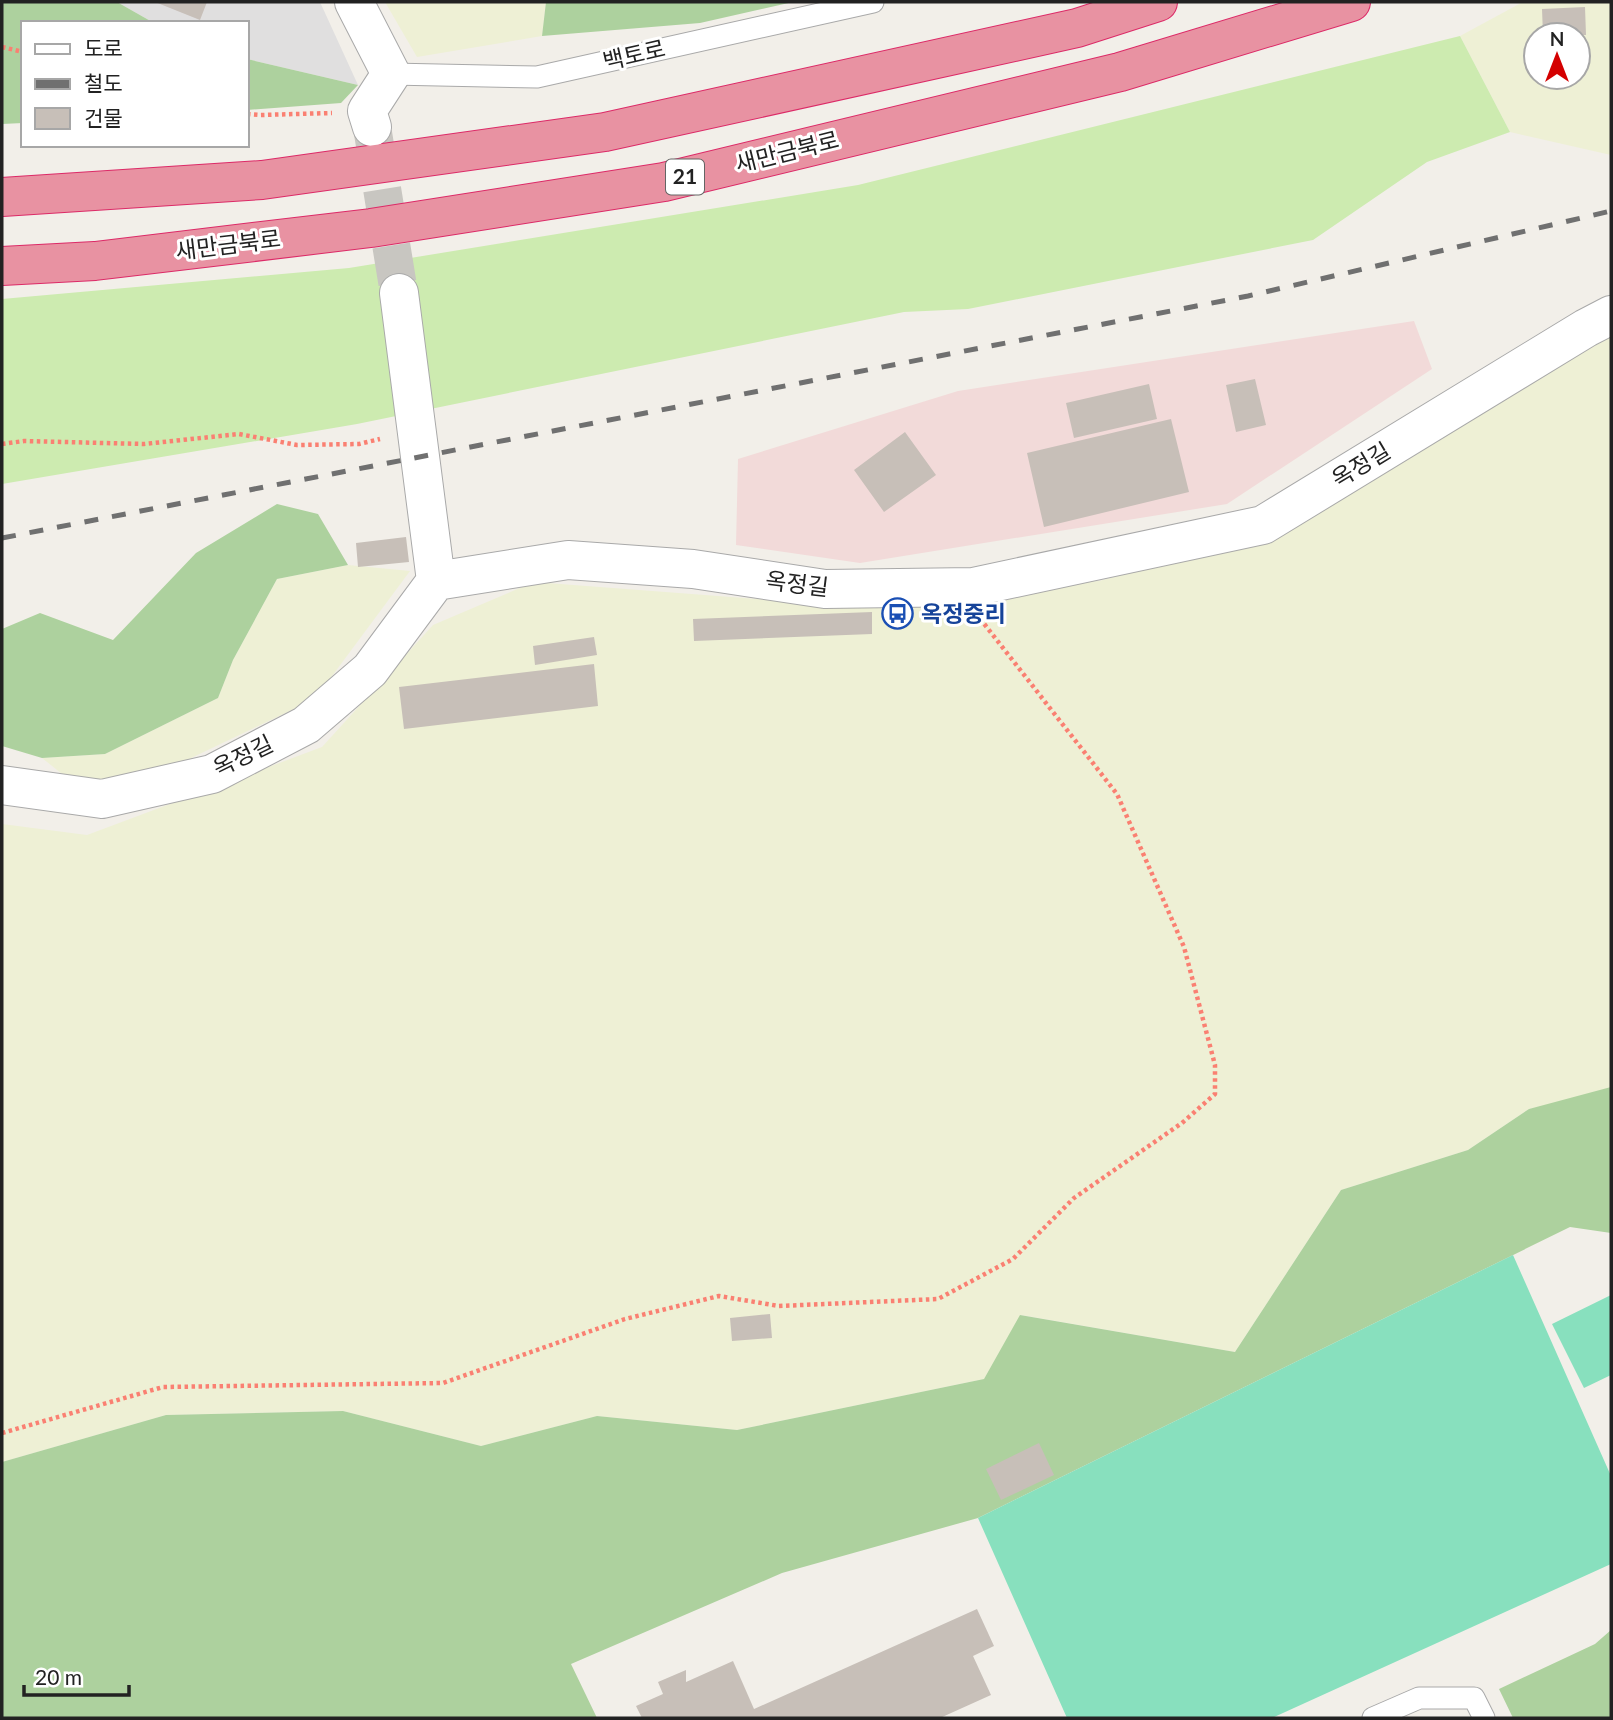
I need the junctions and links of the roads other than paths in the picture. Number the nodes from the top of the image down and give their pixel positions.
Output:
1 (354, 2) edge
2 (873, 2) edge
3 (1158, 2) edge
4 (1351, 2) edge
5 (391, 74) junction
6 (370, 119) tunnel mouth
7 (2, 197) edge
8 (2, 265) edge
9 (399, 293) tunnel mouth
10 (1611, 315) edge
11 (436, 580) junction
12 (2, 785) edge
13 (1373, 1718) edge
14 (1484, 1718) edge

1 - 5 street
2 - 5 lane, 백토로
3 - 7 highway
4 - 8 highway, 새만금북로 / 21
5 - 6 street
9 - 11 street
10 - 11 street, 옥정길
11 - 12 street, 옥정길
13 - 14 lane

